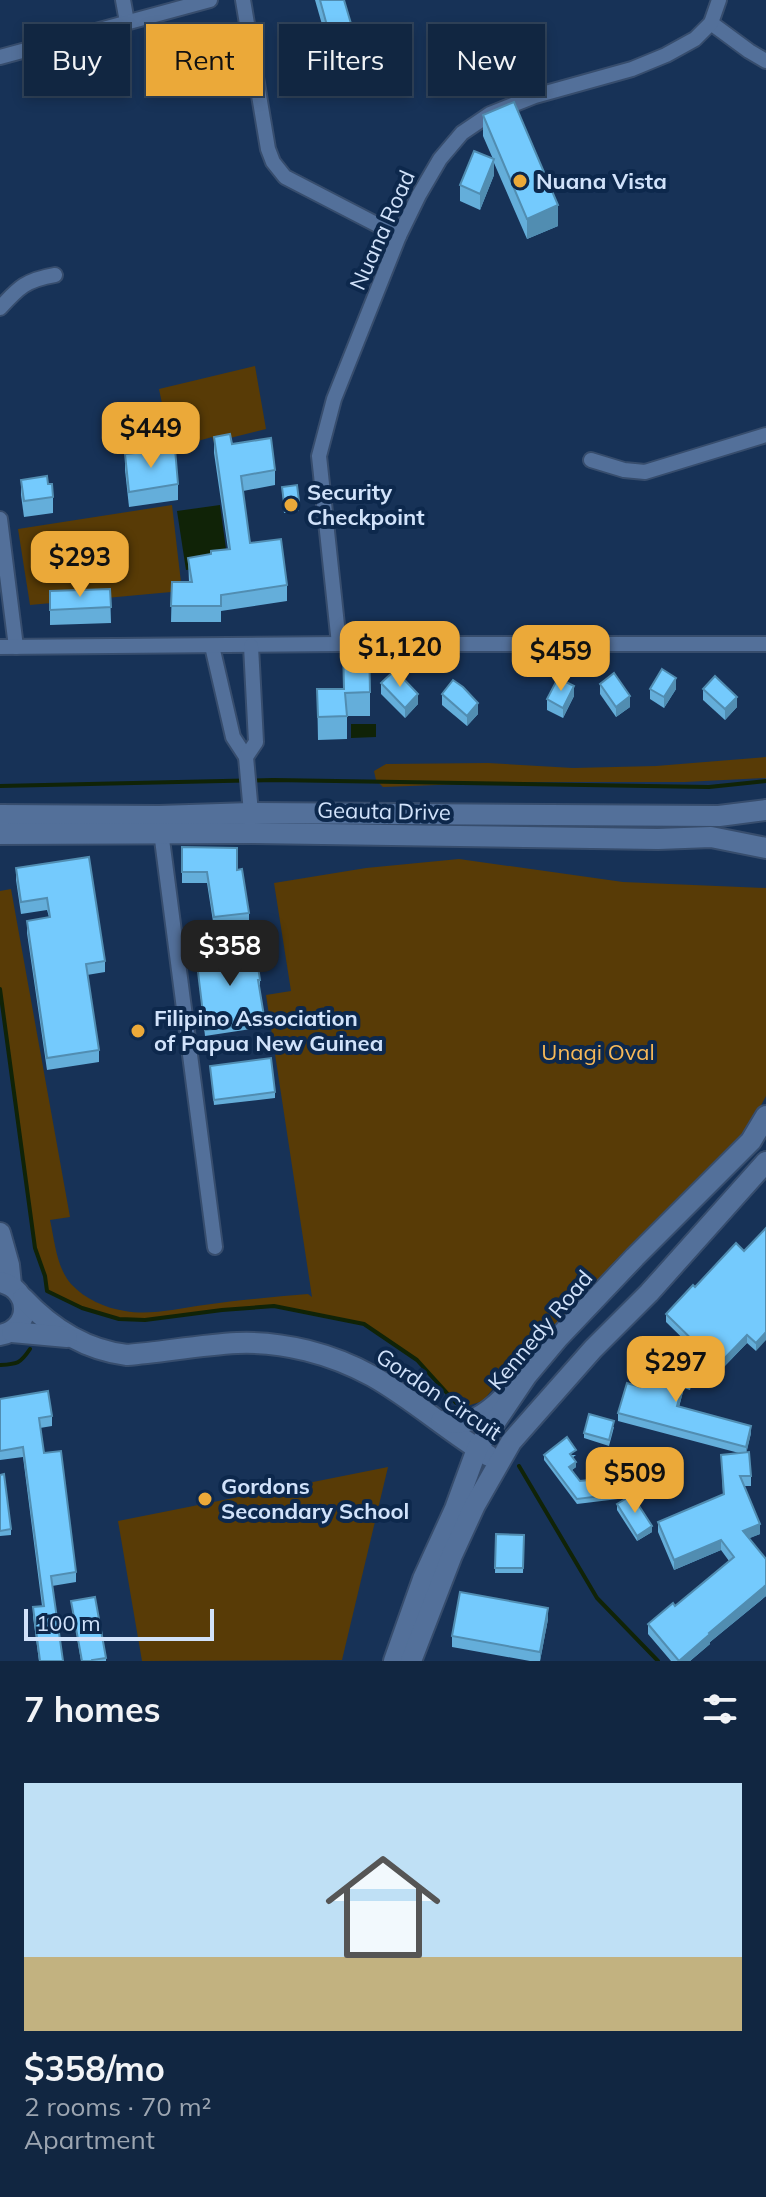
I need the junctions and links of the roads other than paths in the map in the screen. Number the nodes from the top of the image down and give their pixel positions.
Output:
1 (123, 0) edge
2 (210, 0) edge
3 (243, 0) edge
4 (719, 0) edge
5 (158, 7) edge
6 (127, 22) junction
7 (711, 23) junction
8 (749, 51) junction
9 (766, 54) edge
10 (0, 57) edge
11 (766, 61) edge
12 (399, 236) junction
13 (55, 275) dead end
14 (0, 308) edge
15 (766, 435) edge
16 (591, 460) dead end
17 (0, 519) edge
18 (339, 644) junction
19 (766, 644) edge
20 (212, 646) junction
21 (251, 646) junction
22 (0, 647) edge
23 (16, 647) junction
24 (246, 757) junction
25 (251, 807) junction
26 (766, 810) edge
27 (0, 815) edge
28 (160, 826) junction
29 (0, 834) edge
30 (766, 848) edge
31 (766, 1116) edge
32 (766, 1162) edge
33 (0, 1240) edge
34 (215, 1247) dead end
35 (12, 1288) edge
36 (6, 1334) edge
37 (71, 1338) junction
38 (527, 1375) junction
39 (436, 1420) junction
40 (477, 1449) junction
41 (499, 1462) junction
42 (455, 1509) junction
43 (394, 1661) edge
44 (411, 1661) edge

1 - 6 street
2 - 5 street
3 - 12 street
4 - 7 street
5 - 6 street
6 - 10 street
7 - 8 street
7 - 12 street, Nuana Road
8 - 9 street
8 - 11 street
12 - 18 street, Nuana Road
13 - 14 street
15 - 16 street
17 - 23 street
18 - 19 street
18 - 21 street
20 - 21 street
20 - 23 street
20 - 24 street
21 - 24 street
22 - 23 street
24 - 25 street
25 - 26 main road, Geauta Drive
25 - 28 main road, Geauta Drive
27 - 28 main road, Geauta Drive
28 - 29 main road, Geauta Drive
28 - 30 main road, Geauta Drive
28 - 34 street
31 - 38 main road, Kennedy Road
32 - 41 main road
33 - 35 main road
35 - 36 main road
35 - 37 main road, Gordon Circuit
36 - 37 main road, Gordon Circuit
37 - 39 main road, Gordon Circuit
38 - 39 main road
38 - 40 main road, Kennedy Road
39 - 40 main road, Gordon Circuit
39 - 42 main road
40 - 41 main road, Gordon Circuit
40 - 42 main road, Kennedy Road
41 - 44 main road
42 - 43 main road, Kennedy Road

